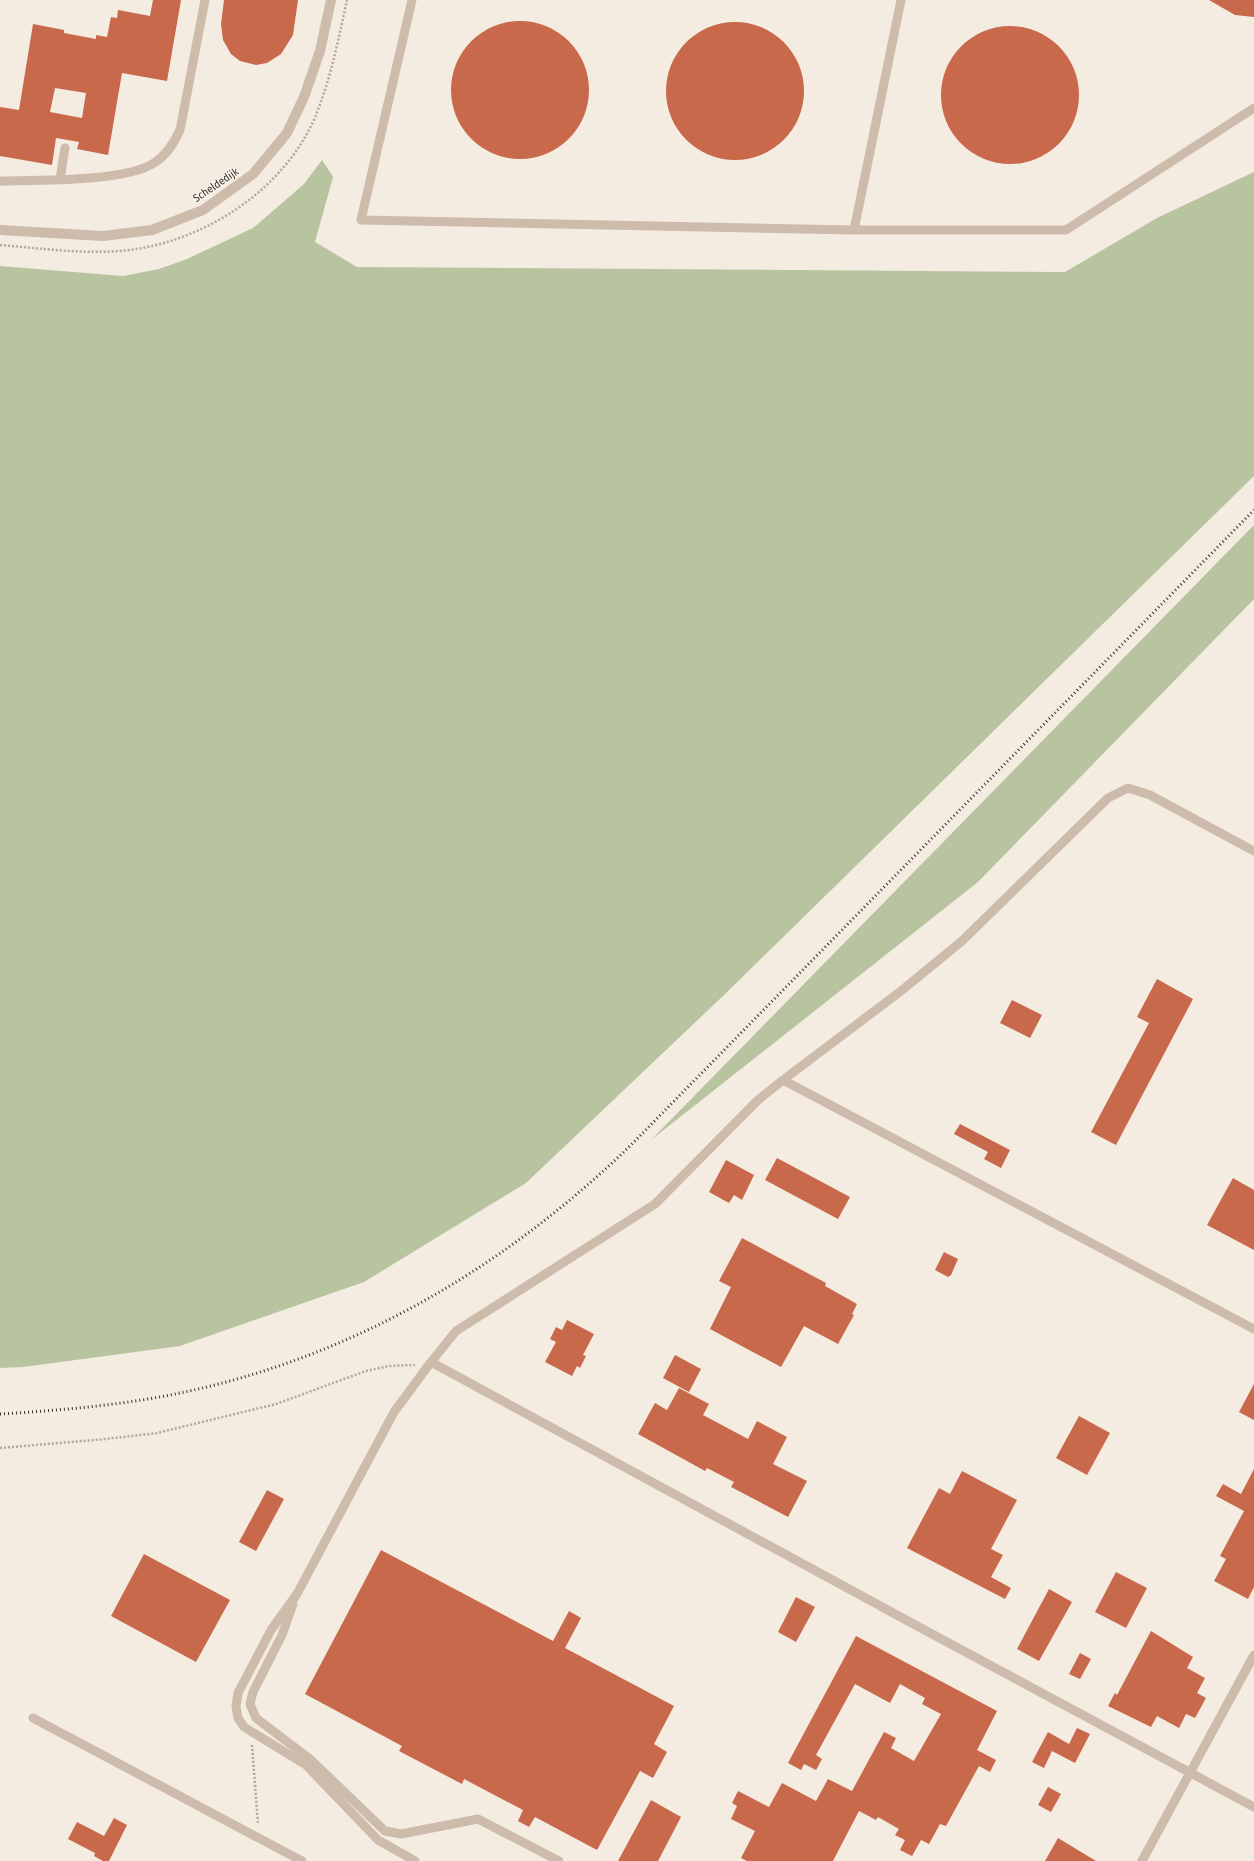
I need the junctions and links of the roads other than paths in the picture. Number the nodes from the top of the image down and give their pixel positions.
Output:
1 (204, 0) edge
2 (332, 0) edge
3 (412, 0) edge
4 (901, 0) edge
5 (1254, 108) edge
6 (65, 148) dead end
7 (60, 179) junction
8 (0, 181) edge
9 (0, 230) edge
10 (854, 230) junction
11 (1254, 851) edge
12 (783, 1080) junction
13 (1254, 1329) edge
14 (431, 1362) junction
15 (297, 1594) junction
16 (1254, 1655) edge
17 (33, 1718) dead end
18 (1189, 1772) junction
19 (1254, 1807) edge
20 (302, 1861) edge
21 (415, 1861) edge
22 (559, 1861) edge
23 (1142, 1861) edge

1 - 7 lane
2 - 9 street, Scheldedijk
3 - 10 lane
4 - 10 lane
5 - 10 lane
6 - 7 lane
7 - 8 lane
11 - 12 lane
12 - 13 lane
12 - 14 lane
14 - 15 lane
14 - 18 lane
15 - 21 lane
15 - 22 lane
16 - 18 lane
17 - 20 lane
18 - 19 lane
18 - 23 lane

